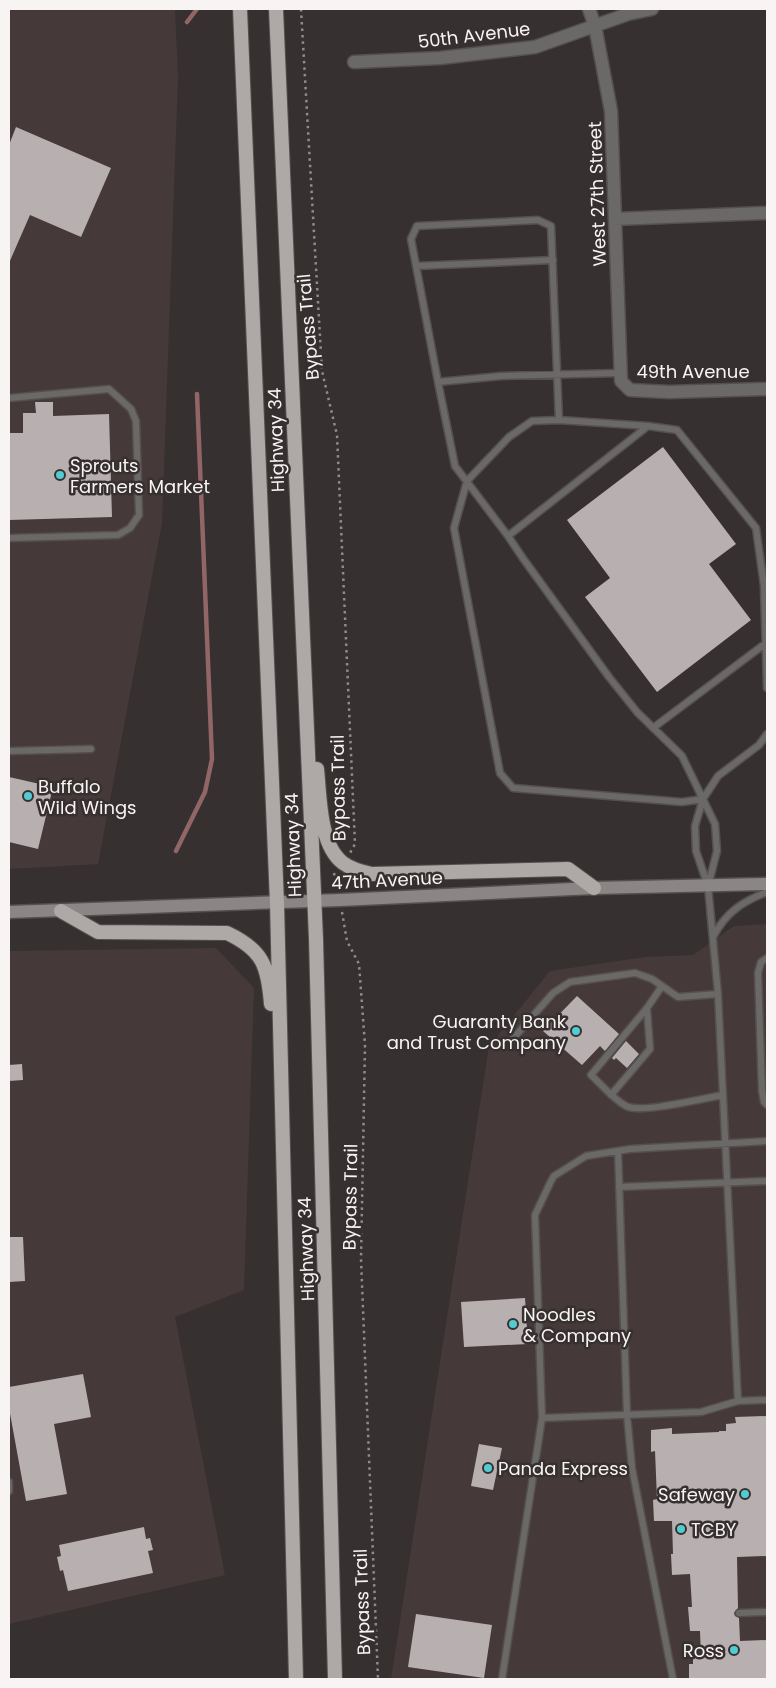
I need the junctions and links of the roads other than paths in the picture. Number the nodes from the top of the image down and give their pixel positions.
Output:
1 (240, 9) edge
2 (276, 9) edge
3 (588, 9) edge
4 (652, 9) edge
5 (595, 26) junction
6 (354, 62) dead end
7 (767, 213) edge
8 (615, 219) junction
9 (552, 260) junction
10 (416, 266) junction
11 (557, 374) junction
12 (620, 377) junction
13 (438, 382) junction
14 (767, 389) edge
15 (9, 398) edge
16 (559, 420) junction
17 (648, 426) junction
18 (467, 482) junction
19 (508, 536) junction
20 (9, 538) edge
21 (766, 617) edge
22 (303, 620) junction
23 (766, 643) junction
24 (767, 688) edge
25 (653, 728) junction
26 (766, 737) edge
27 (9, 750) edge
28 (91, 750) dead end
29 (703, 799) junction
30 (767, 884) edge
31 (708, 886) junction
32 (594, 888) junction
33 (767, 892) edge
34 (314, 901) junction
35 (277, 903) junction
36 (61, 911) junction
37 (9, 912) edge
38 (713, 938) junction
39 (767, 958) edge
40 (662, 986) junction
41 (718, 994) junction
42 (648, 1008) junction
43 (512, 1040) dead end
44 (762, 1091) junction
45 (611, 1095) junction
46 (723, 1095) junction
47 (767, 1097) edge
48 (767, 1105) edge
49 (282, 1114) junction
50 (767, 1141) edge
51 (725, 1142) junction
52 (618, 1151) junction
53 (767, 1182) edge
54 (727, 1183) junction
55 (619, 1187) junction
56 (767, 1400) edge
57 (738, 1401) junction
58 (627, 1415) junction
59 (542, 1418) junction
60 (9, 1482) edge
61 (9, 1491) edge
62 (767, 1612) edge
63 (738, 1613) dead end
64 (296, 1679) edge
65 (335, 1679) edge
66 (502, 1679) edge
67 (673, 1679) edge

1 - 35 highway, Highway 34
2 - 22 highway, Highway 34
3 - 5 street, West 27th Street
4 - 5 street, 50th Avenue
5 - 6 street, 50th Avenue
5 - 8 street, West 27th Street
7 - 8 street
8 - 12 street, West 27th Street
9 - 10 lane
9 - 10 lane
9 - 11 lane
10 - 13 lane
11 - 12 lane
11 - 13 lane
11 - 16 lane
12 - 14 street, 49th Avenue
13 - 18 lane
15 - 20 lane
16 - 17 lane
16 - 18 lane
17 - 19 lane
17 - 21 lane
18 - 19 lane
18 - 29 lane
19 - 25 lane
21 - 23 lane
22 - 32 highway
22 - 34 highway, Highway 34
23 - 24 lane
23 - 25 lane
25 - 29 lane
26 - 29 lane
27 - 28 lane
29 - 31 lane
29 - 31 lane
30 - 31 main road, 47th Avenue
31 - 32 main road, 47th Avenue
31 - 38 lane
32 - 34 main road, 47th Avenue
33 - 38 lane
34 - 35 main road, 47th Avenue
34 - 65 highway, Highway 34
35 - 36 main road, 47th Avenue
35 - 49 highway, Highway 34
36 - 37 main road, 47th Avenue
36 - 49 highway
38 - 41 lane
39 - 44 lane
40 - 41 lane
40 - 42 lane
40 - 43 lane
41 - 46 lane
42 - 45 lane
42 - 45 lane
44 - 47 lane
44 - 48 lane
45 - 46 lane
46 - 51 lane
49 - 64 highway, Highway 34
50 - 51 lane
51 - 52 lane
51 - 54 lane
52 - 55 lane
52 - 59 lane
53 - 54 lane
54 - 55 lane
54 - 57 lane
55 - 58 lane
56 - 57 lane
57 - 58 lane
58 - 59 lane
58 - 67 lane
59 - 66 lane
60 - 61 lane
62 - 63 lane

